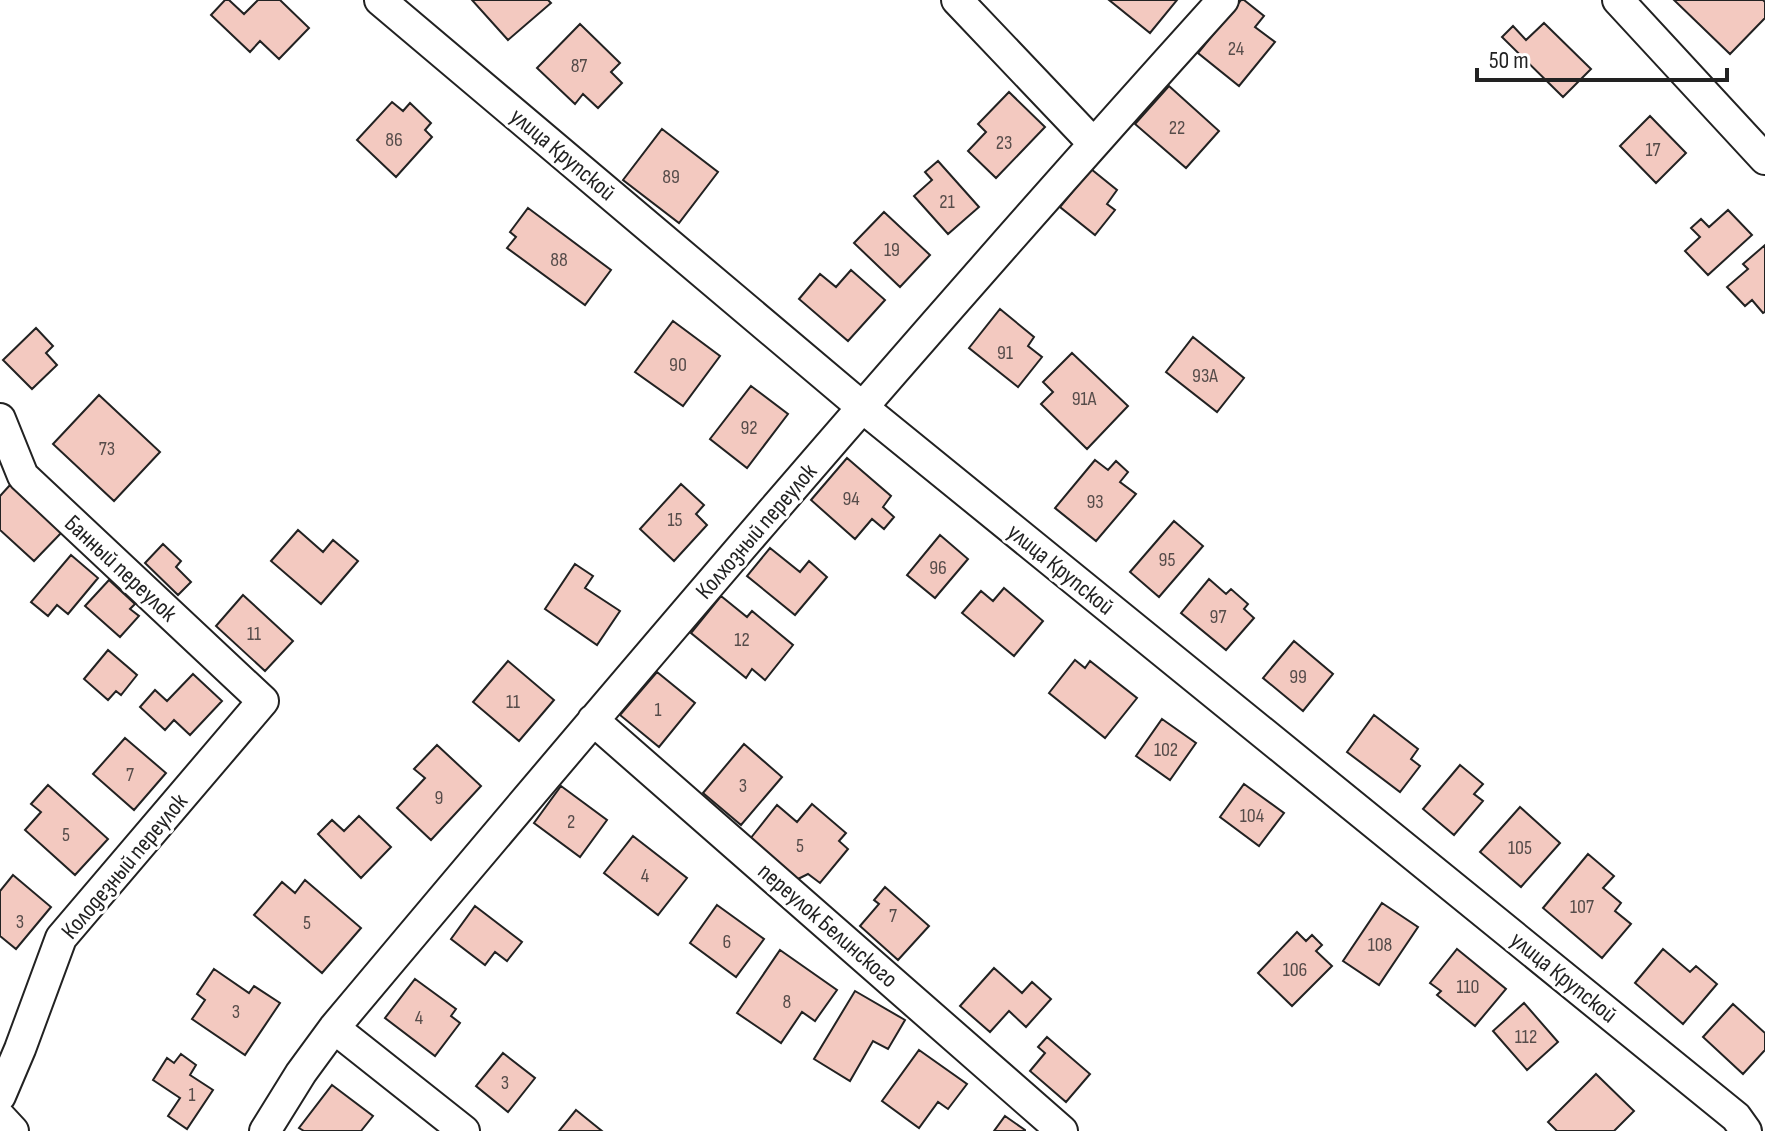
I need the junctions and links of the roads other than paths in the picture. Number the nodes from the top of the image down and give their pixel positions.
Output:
1 (380, 0) edge
2 (957, 0) edge
3 (1223, 0) edge
4 (1618, 0) edge
5 (1093, 143) junction
6 (1765, 159) edge
7 (862, 407) junction
8 (0, 419) edge
9 (263, 701) joint
10 (593, 720) junction
11 (334, 1028) junction
12 (0, 1096) edge
13 (0, 1117) edge
14 (13, 1131) edge
15 (265, 1131) edge
16 (464, 1131) edge
17 (1062, 1131) edge
18 (1746, 1131) edge

1 - 7 street, улица Крупской
2 - 5 street
3 - 5 street, Колхозный переулок
4 - 6 street
5 - 7 street, Колхозный переулок
7 - 10 street, Колхозный переулок
7 - 18 street, улица Крупской
8 - 9 street, Банный переулок
9 - 12 street, Колодезный переулок
10 - 11 street, Колхозный переулок
10 - 17 street, переулок Белинского
11 - 15 street, Колхозный переулок
11 - 16 street
13 - 14 street

